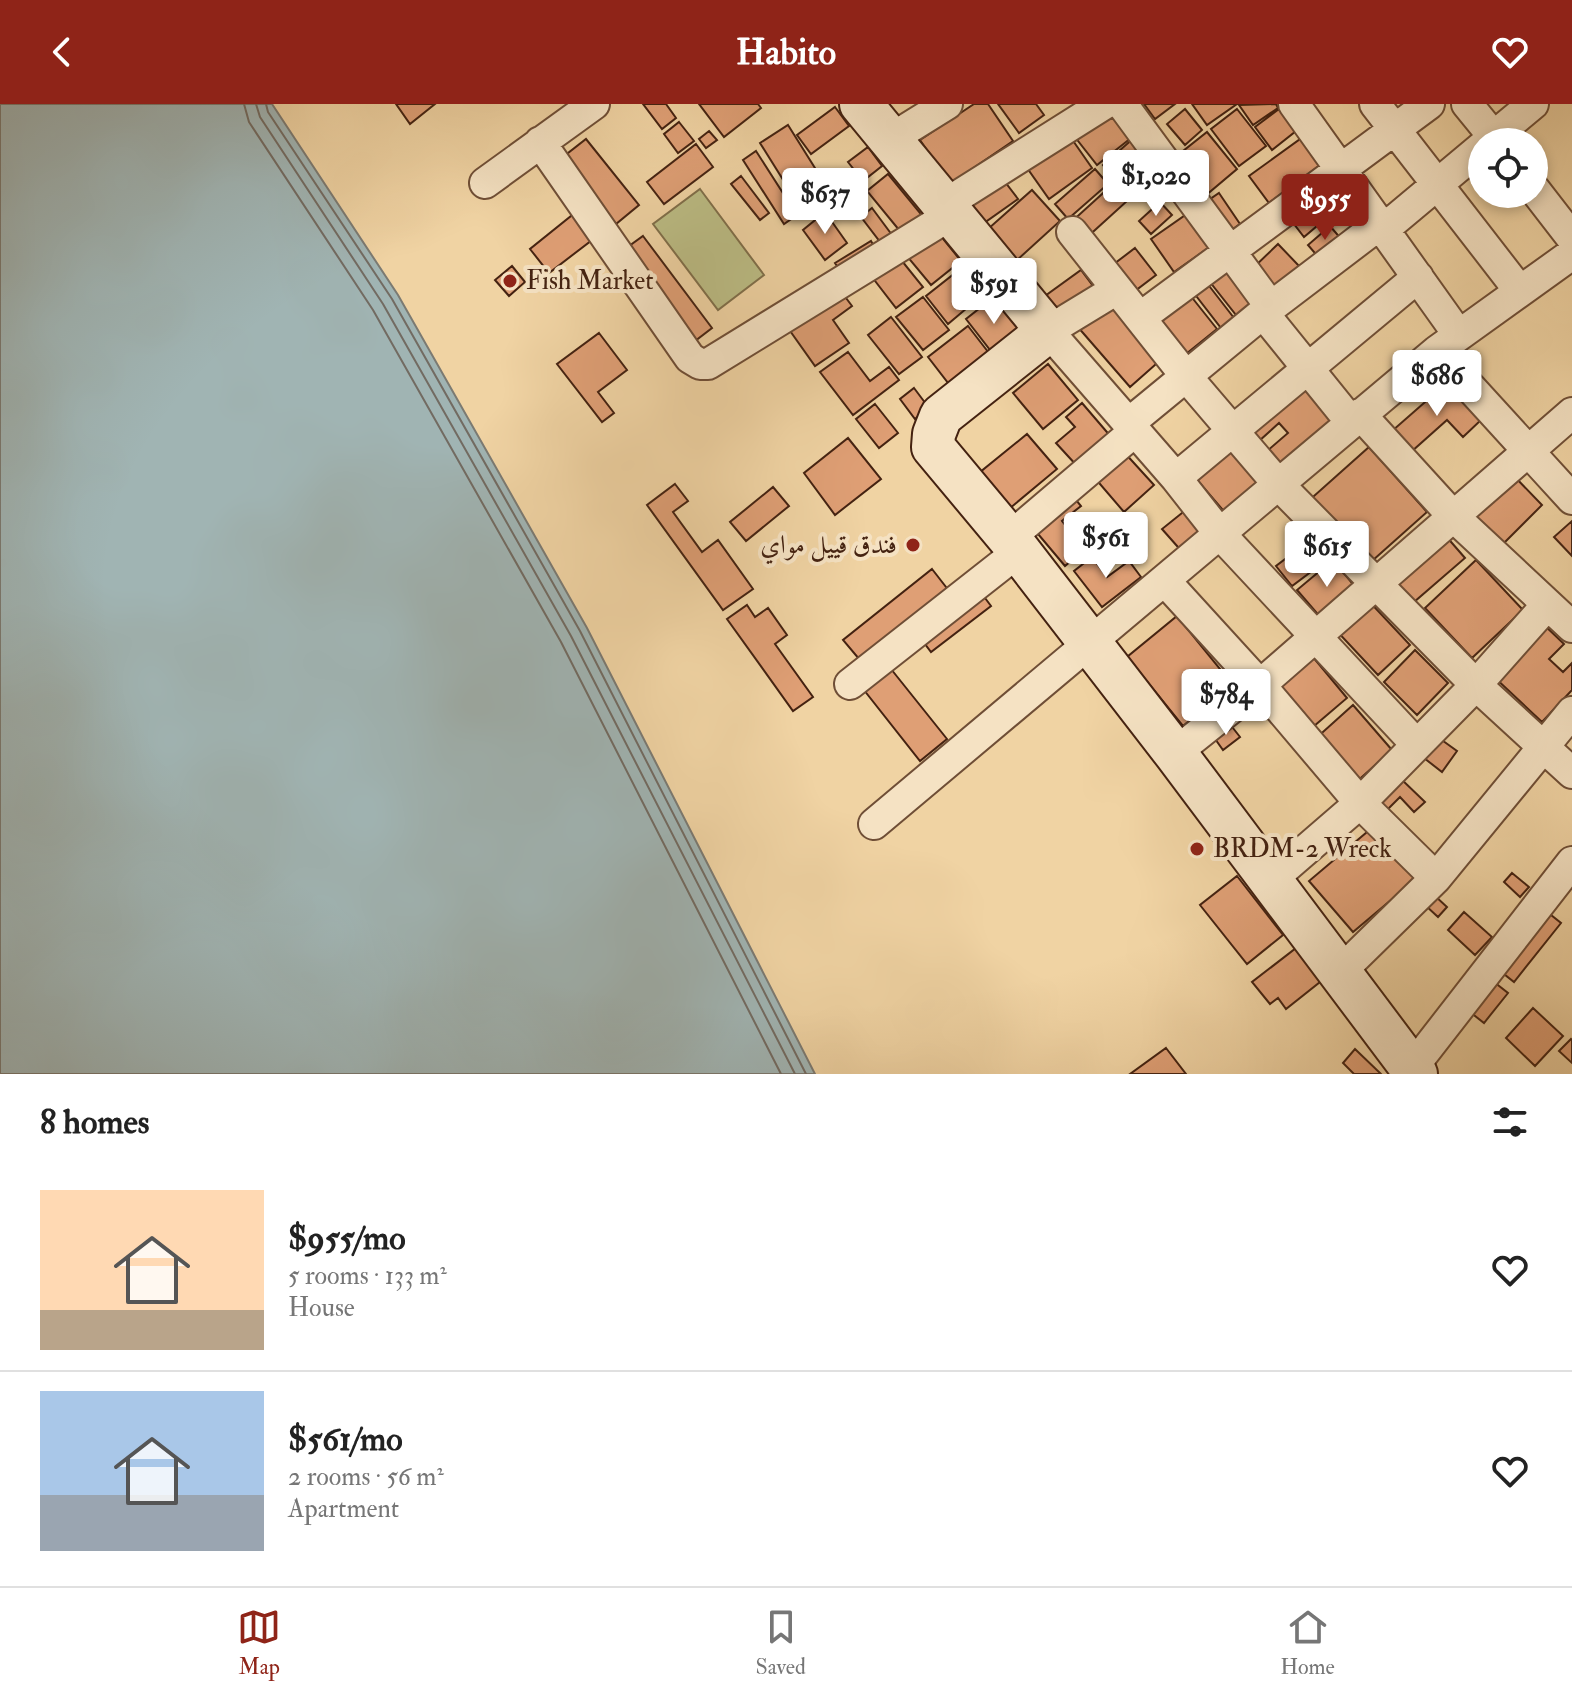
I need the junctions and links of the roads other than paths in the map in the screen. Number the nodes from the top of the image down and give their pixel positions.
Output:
1 (594, 104) edge
2 (861, 104) edge
3 (947, 104) edge
4 (1104, 104) edge
5 (1122, 104) edge
6 (1294, 104) edge
7 (1375, 104) edge
8 (1429, 104) edge
9 (1467, 104) edge
10 (1533, 104) edge
11 (558, 113) edge
12 (1482, 128) edge
13 (1506, 128) edge
14 (1395, 129) junction
15 (889, 140) junction
16 (540, 142) junction
17 (1468, 161) edge
18 (1342, 169) junction
19 (485, 183) dead end
20 (1440, 185) junction
21 (1548, 207) edge
22 (948, 209) junction
23 (1382, 226) junction
24 (1072, 232) dead end
25 (1572, 238) edge
26 (1230, 252) junction
27 (1572, 254) edge
28 (1418, 277) junction
29 (1117, 289) junction
30 (1519, 290) junction
31 (1267, 310) junction
32 (1141, 317) junction
33 (1048, 331) junction
34 (1448, 343) junction
35 (1306, 368) junction
36 (1185, 375) junction
37 (1572, 413) edge
38 (1356, 418) junction
39 (1131, 427) junction
40 (1234, 430) junction
41 (1529, 452) junction
42 (1176, 478) junction
43 (1279, 485) junction
44 (1572, 499) edge
45 (1453, 516) junction
46 (1220, 534) junction
47 (1013, 545) junction
48 (1165, 581) junction
49 (1376, 584) junction
50 (1547, 605) junction
51 (1572, 627) edge
52 (1315, 635) junction
53 (1089, 643) junction
54 (850, 684) dead end
55 (1260, 685) junction
56 (1476, 685) junction
57 (1572, 712) edge
58 (1417, 745) junction
59 (1541, 747) junction
60 (1175, 753) junction
61 (1572, 773) edge
62 (1360, 803) junction
63 (874, 824) dead end
64 (1572, 862) edge
65 (1436, 878) junction
66 (1271, 880) junction
67 (1340, 972) junction
68 (1414, 1071) edge

1 - 11 street
2 - 15 street
3 - 15 street
4 - 22 street
5 - 26 street
6 - 18 street
7 - 14 street
8 - 14 street
9 - 12 street
10 - 13 street
11 - 16 street
14 - 18 street
14 - 20 street
15 - 22 street
16 - 19 street
16 - 22 street
17 - 20 street
18 - 23 street
18 - 26 street
20 - 23 street
20 - 30 street
21 - 25 street
22 - 33 street
23 - 28 street
23 - 31 street
24 - 29 street
26 - 31 street
26 - 32 street
27 - 30 street
28 - 34 street
28 - 35 street
29 - 32 street
29 - 33 street
30 - 34 street
31 - 35 street
31 - 36 street
32 - 36 street
33 - 39 street
33 - 47 street
34 - 38 street
34 - 41 street
35 - 38 street
35 - 40 street
36 - 39 street
36 - 40 street
37 - 41 street
38 - 43 street
38 - 45 street
39 - 42 street
39 - 47 street
40 - 42 street
40 - 43 street
41 - 44 street
41 - 45 street
42 - 46 street
43 - 46 street
43 - 49 street
45 - 49 street
45 - 50 street
46 - 48 street
46 - 52 street
47 - 53 street
47 - 54 street
48 - 53 street
48 - 55 street
49 - 52 street
49 - 56 street
50 - 51 street
50 - 56 street
52 - 55 street
52 - 58 street
53 - 60 street
53 - 63 street
55 - 60 street
55 - 62 street
56 - 58 street
56 - 59 street
57 - 59 street
58 - 62 street
59 - 61 street
59 - 65 street
60 - 66 street
62 - 65 street
62 - 66 street
64 - 68 street
65 - 67 street
66 - 67 street
67 - 68 street

